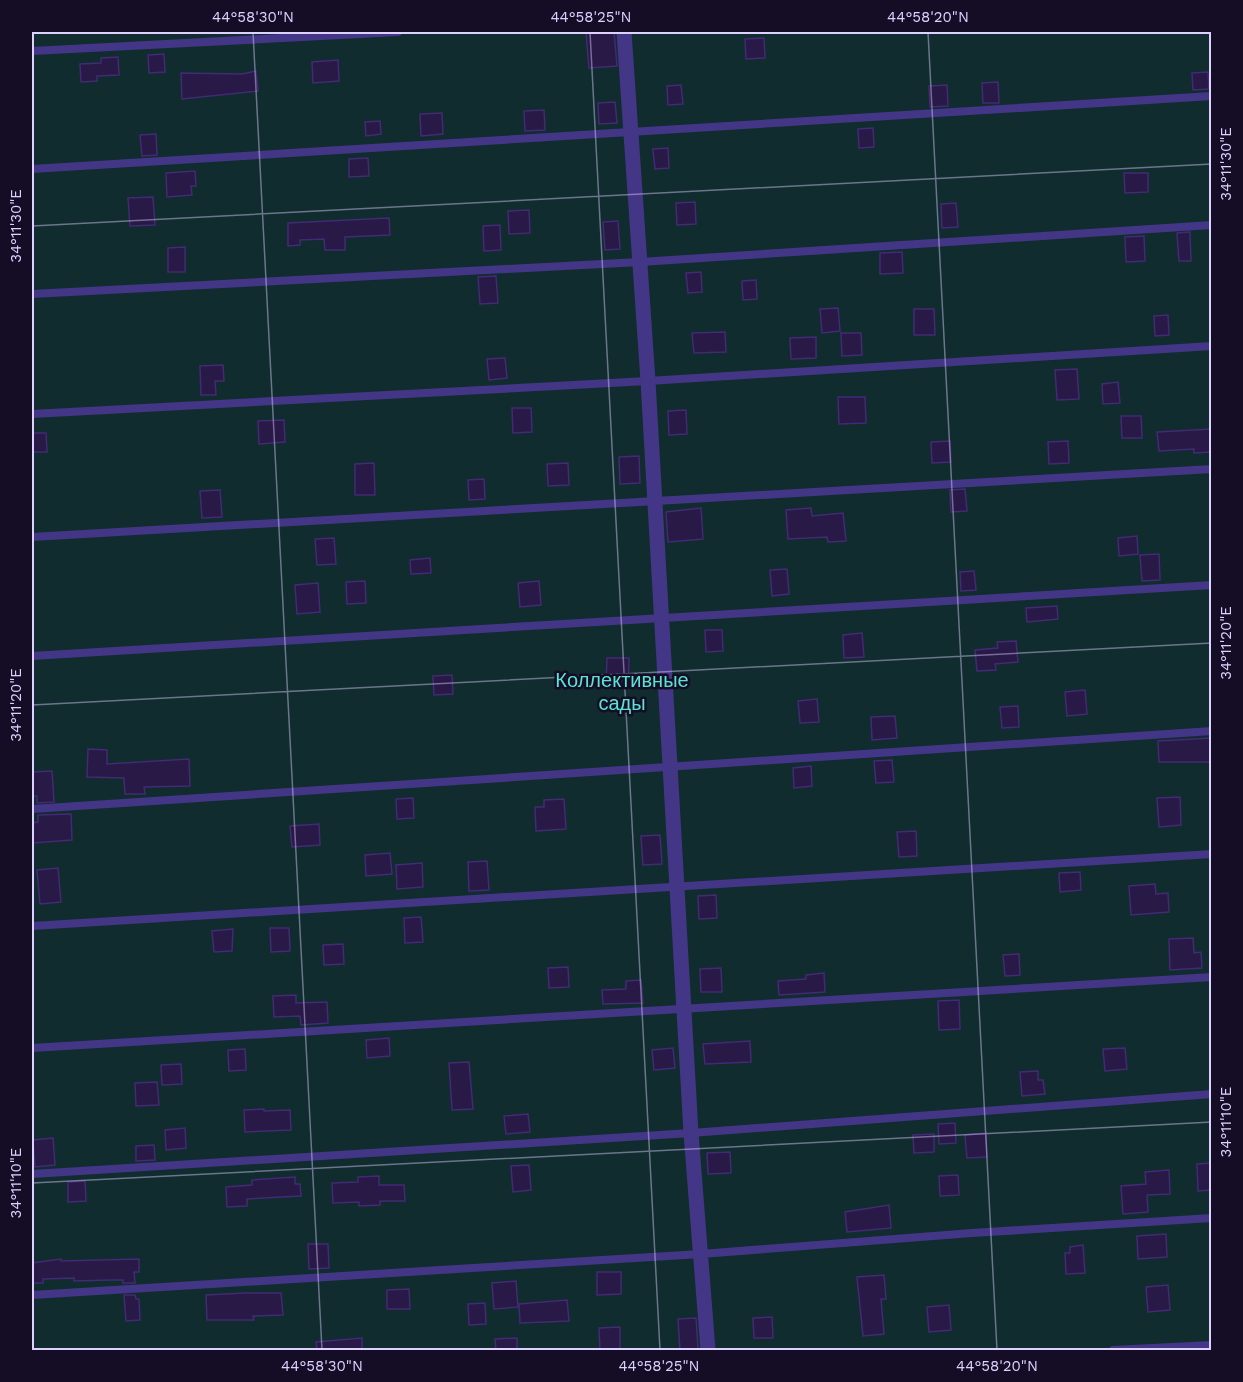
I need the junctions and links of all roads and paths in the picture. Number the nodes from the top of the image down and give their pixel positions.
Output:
1 (399, 32) edge
2 (624, 32) edge
3 (32, 51) edge
4 (1212, 96) edge
5 (632, 134) junction
6 (32, 169) edge
7 (1212, 225) edge
8 (640, 262) junction
9 (32, 294) edge
10 (1212, 346) edge
11 (648, 381) junction
12 (32, 414) edge
13 (1212, 469) edge
14 (654, 503) junction
15 (32, 537) edge
16 (1212, 585) edge
17 (660, 617) junction
18 (32, 656) edge
19 (1212, 731) edge
20 (670, 766) junction
21 (32, 809) edge
22 (1212, 854) edge
23 (676, 889) junction
24 (32, 926) edge
25 (1212, 977) edge
26 (684, 1010) junction
27 (32, 1048) edge
28 (1212, 1094) edge
29 (691, 1133) junction
30 (32, 1174) edge
31 (1212, 1218) edge
32 (701, 1254) junction
33 (32, 1295) edge
34 (1212, 1345) edge
35 (708, 1350) edge
36 (1113, 1350) edge

1 - 3 lane
2 - 5 street
4 - 5 lane
5 - 6 lane
5 - 8 street
7 - 8 lane
8 - 9 lane
8 - 11 street
10 - 11 lane
11 - 12 lane
11 - 14 street
13 - 14 lane
14 - 15 lane
14 - 17 street
16 - 17 lane
17 - 18 lane
17 - 20 street
19 - 20 lane
20 - 21 lane
20 - 23 street
22 - 23 lane
23 - 24 lane
23 - 26 street
25 - 26 lane
26 - 27 lane
26 - 29 street
28 - 29 lane
29 - 30 lane
29 - 32 street
31 - 32 lane
32 - 33 lane
32 - 35 street
34 - 36 lane

